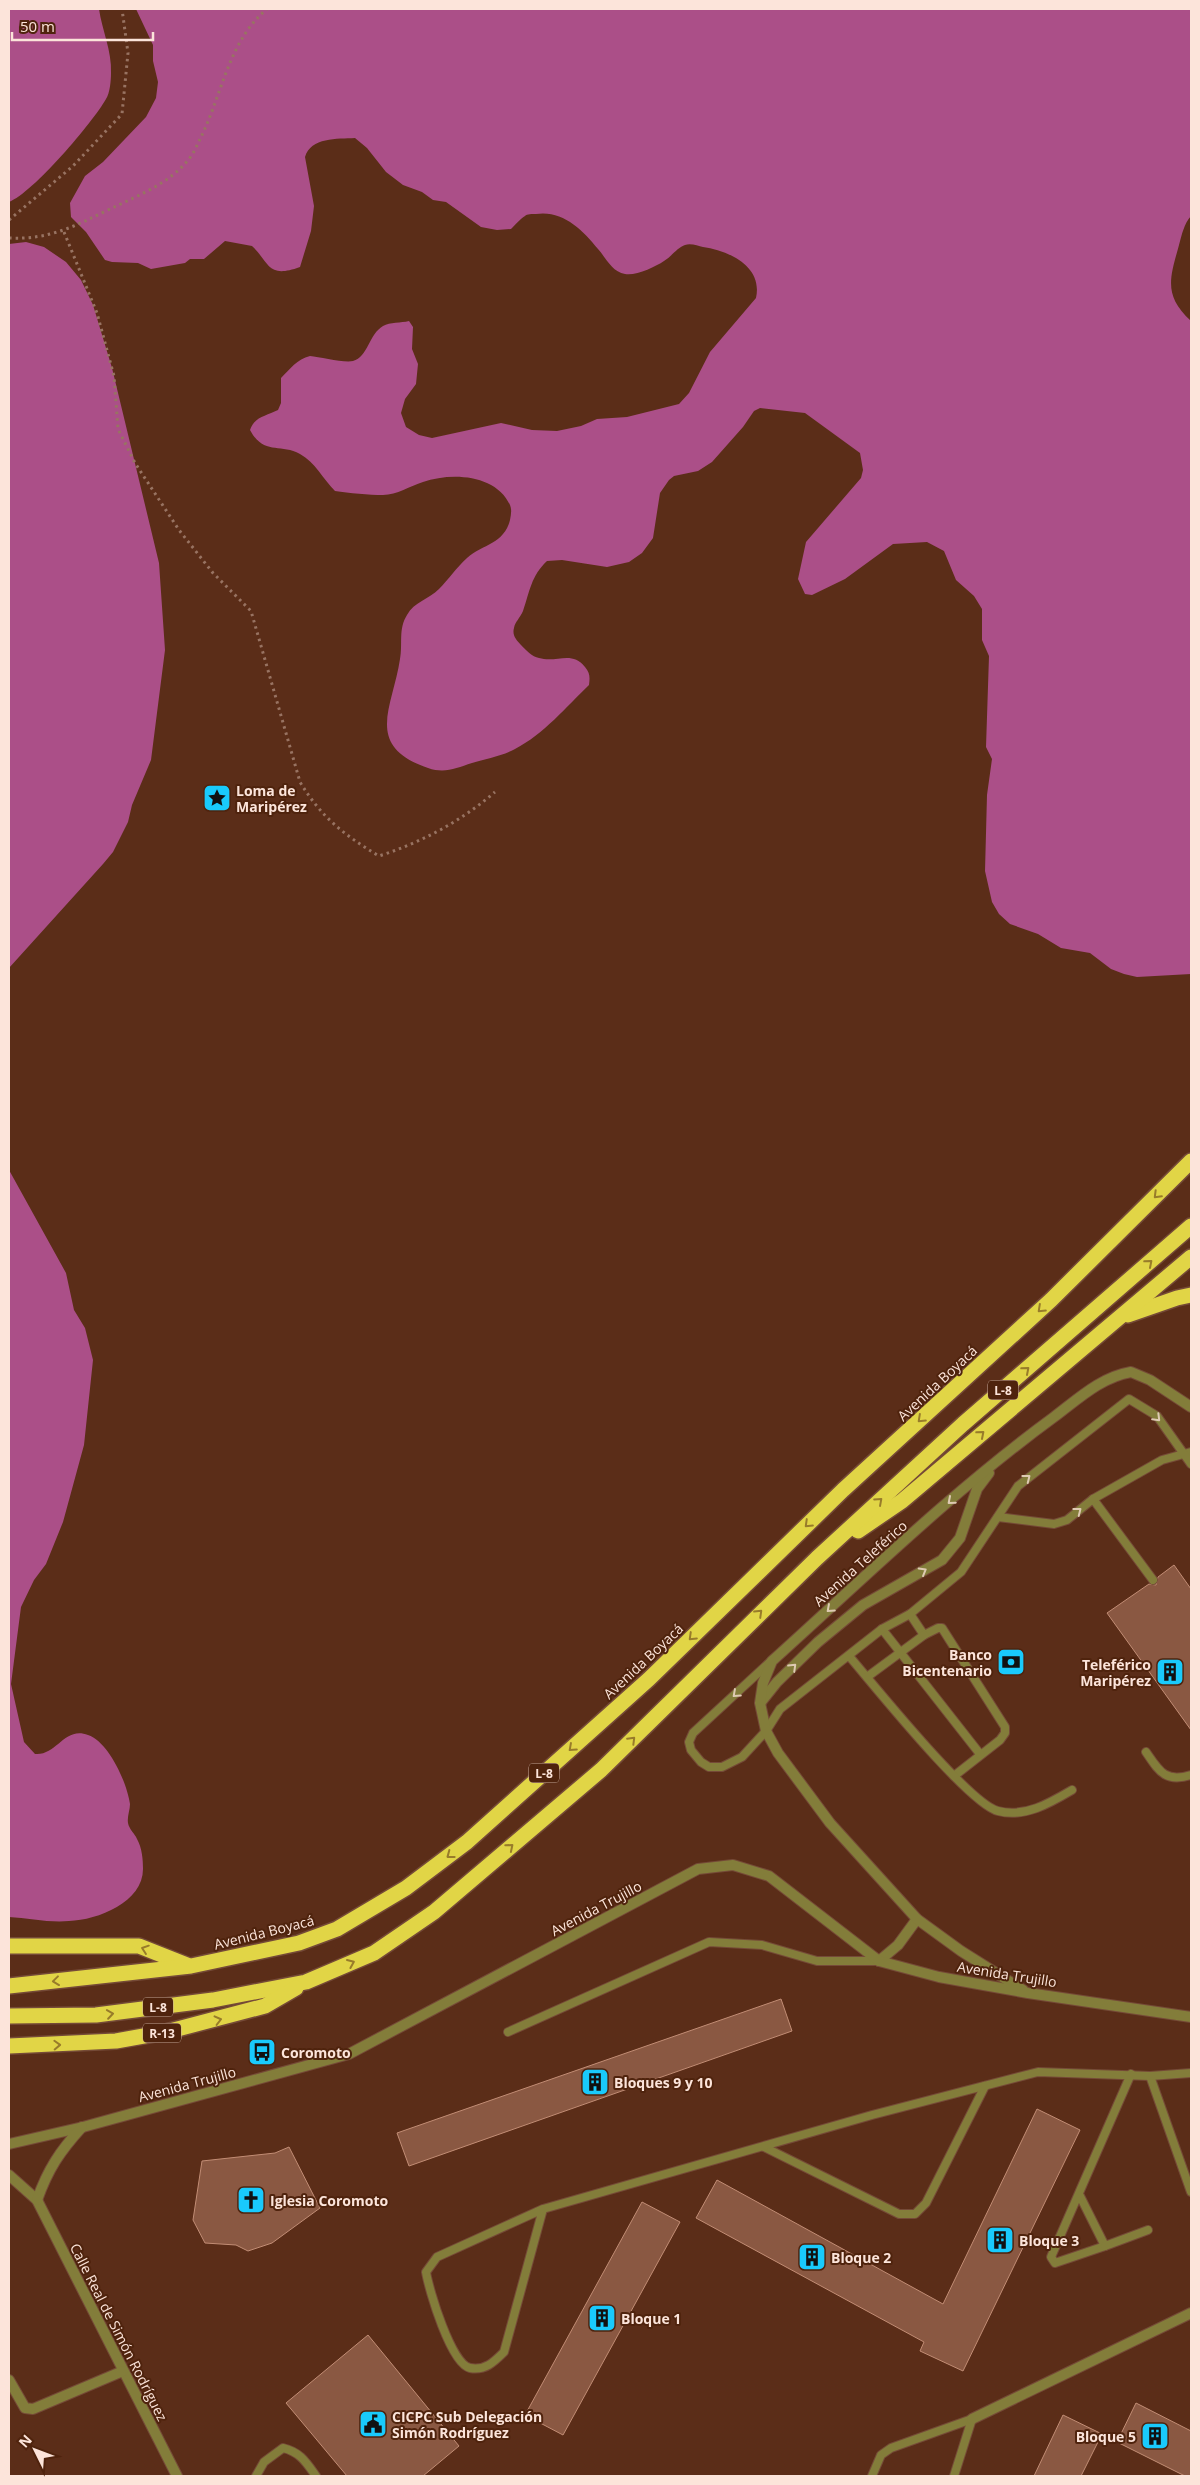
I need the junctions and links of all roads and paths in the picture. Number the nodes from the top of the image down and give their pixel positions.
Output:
1 (122, 9) edge
2 (268, 9) edge
3 (9, 220) edge
4 (64, 232) junction
5 (9, 238) edge
6 (495, 792) dead end
7 (1191, 1160) edge
8 (1191, 1226) edge
9 (1191, 1257) edge
10 (1191, 1295) edge
11 (1120, 1319) junction
12 (1191, 1407) edge
13 (1188, 1452) edge
14 (1000, 1457) junction
15 (1191, 1464) edge
16 (1093, 1499) junction
17 (998, 1517) junction
18 (817, 1558) junction
19 (1153, 1580) dead end
20 (910, 1614) junction
21 (882, 1629) junction
22 (924, 1635) junction
23 (901, 1653) junction
24 (848, 1656) junction
25 (772, 1661) junction
26 (867, 1678) junction
27 (760, 1703) junction
28 (766, 1731) junction
29 (1146, 1752) dead end
30 (980, 1754) junction
31 (1191, 1775) edge
32 (954, 1776) junction
33 (1072, 1790) dead end
34 (918, 1919) junction
35 (9, 1946) edge
36 (879, 1961) junction
37 (191, 1966) junction
38 (306, 1982) junction
39 (9, 1986) edge
40 (1028, 1993) junction
41 (9, 2016) edge
42 (1191, 2017) edge
43 (508, 2032) dead end
44 (9, 2046) edge
45 (1191, 2073) edge
46 (1131, 2074) junction
47 (1150, 2076) junction
48 (986, 2086) junction
49 (83, 2127) junction
50 (9, 2144) edge
51 (764, 2147) junction
52 (9, 2175) edge
53 (1191, 2192) edge
54 (1080, 2196) junction
55 (37, 2200) junction
56 (543, 2209) junction
57 (1148, 2230) dead end
58 (1105, 2246) junction
59 (1191, 2313) edge
60 (124, 2371) junction
61 (9, 2380) edge
62 (972, 2419) junction
63 (177, 2476) edge
64 (256, 2476) edge
65 (316, 2476) edge
66 (872, 2476) edge
67 (954, 2476) edge

1 - 3 path
2 - 4 path
4 - 5 path
4 - 6 path
7 -> 37 highway, Avenida Boyacá / L-8
18 -> 8 highway, L-8
9 - 11 highway
10 - 11 highway
18 -> 11 highway
12 - 14 street, Avenida Teleférico
13 - 15 lane
13 - 16 lane
17 -> 13 lane
14 -> 25 street, Avenida Teleférico
27 -> 14 street, Avenida Teleférico
17 -> 16 lane
16 - 19 lane
17 - 20 lane
38 -> 18 highway, L-8
20 - 21 lane
20 - 22 lane
21 - 23 lane
21 - 24 lane
22 - 23 lane
22 - 30 lane
23 - 26 lane
23 - 30 lane
24 - 26 lane
24 - 28 lane
25 - 27 street, Avenida Teleférico
25 -> 28 lane
26 - 32 lane
27 - 28 street, Avenida Teleférico
28 - 34 street, Avenida Teleférico
29 - 31 lane
30 - 32 lane
32 - 33 lane
34 - 36 street
34 - 40 street, Avenida Teleférico
37 -> 35 highway
36 - 40 street, Avenida Trujillo
36 - 43 lane
36 - 49 street, Avenida Trujillo
37 -> 39 highway, Avenida Boyacá / L-8
41 -> 38 highway, L-8
44 -> 38 highway, R-13
40 - 42 street, Avenida Trujillo
45 - 47 lane
46 - 47 lane
46 - 48 lane
46 - 54 lane
47 - 53 lane
48 - 51 lane
48 - 51 lane
49 - 50 street, Avenida Trujillo
49 - 55 street
51 - 56 lane
52 - 55 street, Calle Real de Simón Rodríguez
54 - 58 lane
54 - 58 lane
55 - 60 street, Calle Real de Simón Rodríguez
56 - 56 lane
57 - 58 lane
59 - 62 street
60 - 61 street
60 - 63 street, Calle Real de Simón Rodríguez
62 - 66 lane
62 - 67 lane
64 - 65 lane

